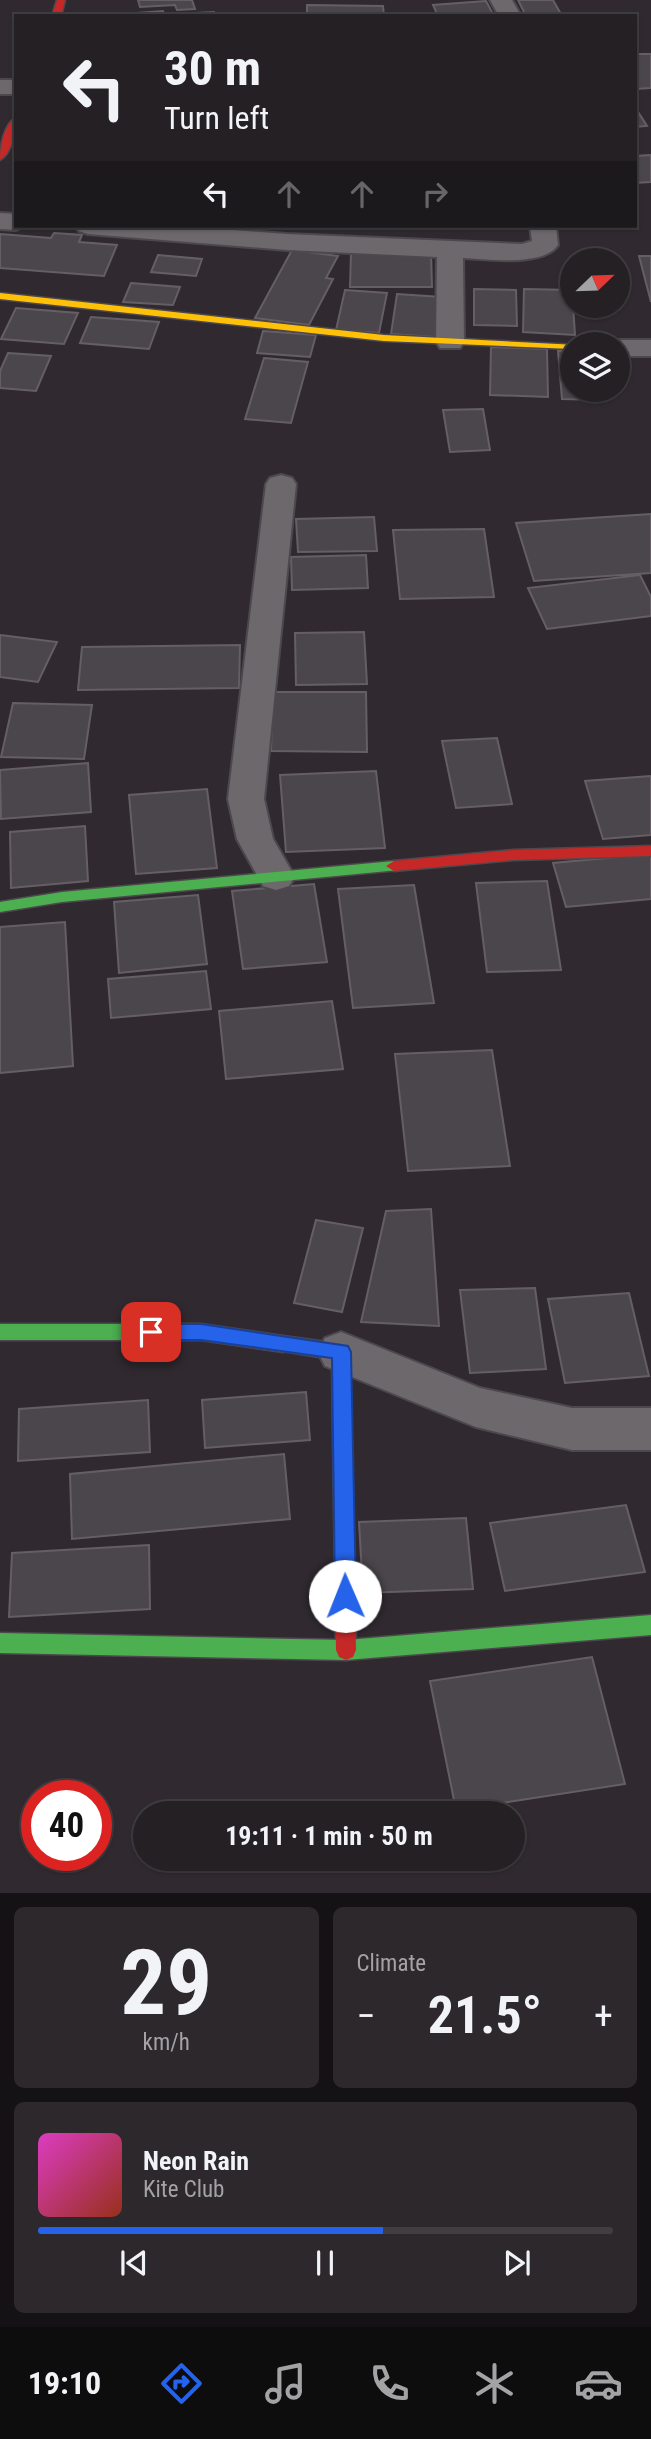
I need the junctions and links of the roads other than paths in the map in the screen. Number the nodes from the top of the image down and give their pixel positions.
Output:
1 (14, 125) edge
2 (0, 157) edge
3 (113, 228) edge
4 (543, 228) edge
5 (450, 250) junction
6 (0, 296) edge
7 (450, 342) junction
8 (560, 346) edge
9 (630, 348) edge
10 (651, 348) edge
11 (281, 484) dead end
12 (651, 851) edge
13 (276, 877) junction
14 (0, 907) edge
15 (0, 1332) edge
16 (341, 1352) junction
17 (651, 1429) edge
18 (651, 1625) edge
19 (0, 1643) edge
20 (346, 1650) junction

1 - 2 street
3 - 5 street
4 - 5 street
5 - 7 street
6 - 7 street
7 - 8 street
9 - 10 street
11 - 13 street
12 - 13 street
13 - 14 street
15 - 16 street
16 - 17 street
16 - 20 street
18 - 20 street
19 - 20 street

